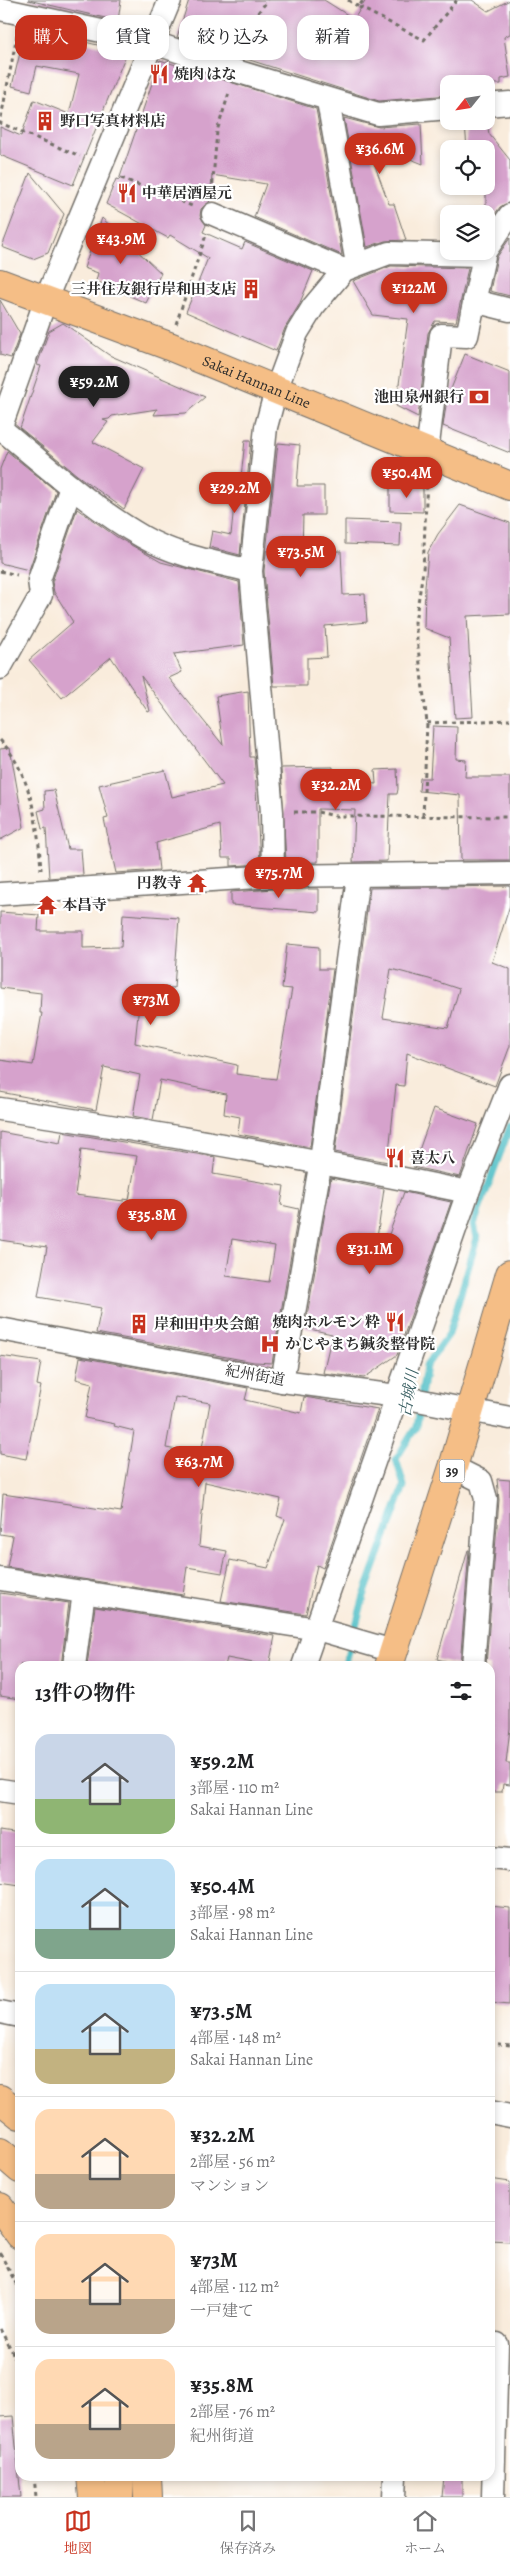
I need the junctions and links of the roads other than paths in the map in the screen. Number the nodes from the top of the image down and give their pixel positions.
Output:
1 (170, 0) edge
2 (11, 12) edge
3 (164, 15) edge
4 (97, 30) edge
5 (169, 48) edge
6 (145, 60) edge
7 (328, 100) junction
8 (510, 103) edge
9 (495, 104) edge
10 (440, 109) edge
11 (209, 213) road end
12 (510, 215) edge
13 (495, 237) edge
14 (440, 253) edge
15 (483, 260) edge
16 (350, 267) junction
17 (0, 283) edge
18 (46, 299) junction
19 (474, 301) junction
20 (510, 310) edge
21 (276, 390) junction
22 (0, 428) edge
23 (427, 453) junction
24 (71, 486) junction
25 (510, 486) edge
26 (252, 571) junction
27 (0, 668) edge
28 (510, 873) edge
29 (273, 876) junction
30 (358, 876) junction
31 (0, 894) edge
32 (510, 1085) edge
33 (0, 1109) edge
34 (321, 1161) junction
35 (468, 1192) junction
36 (510, 1274) edge
37 (0, 1330) edge
38 (282, 1381) junction
39 (413, 1399) junction
40 (470, 1412) junction
41 (510, 1418) edge
42 (454, 1468) junction
43 (0, 1579) edge
44 (84, 1592) junction
45 (327, 1632) junction
46 (391, 1659) edge
47 (75, 1661) edge
48 (307, 1661) edge
49 (473, 1661) edge
50 (0, 1790) edge
51 (15, 1792) edge
52 (495, 1858) edge
53 (510, 1860) edge
54 (0, 2012) edge
55 (15, 2015) edge
56 (0, 2098) edge
57 (15, 2111) edge
58 (495, 2113) edge
59 (510, 2116) edge
60 (0, 2152) edge
61 (15, 2165) edge
62 (0, 2207) edge
63 (15, 2228) edge
64 (499, 2344) edge
65 (495, 2446) edge
66 (91, 2481) edge
67 (120, 2481) edge
68 (147, 2481) edge
69 (158, 2481) edge
70 (395, 2481) edge
71 (494, 2481) edge
72 (93, 2497) edge
73 (119, 2497) edge
74 (148, 2497) edge
75 (153, 2497) edge
76 (394, 2497) edge
77 (493, 2497) edge

1 - 3 street
2 - 4 street
5 - 7 street
6 - 18 street
7 - 10 street
7 - 16 street
8 - 9 street
11 - 16 street
12 - 13 street
14 - 16 street
15 - 19 street
16 - 21 street
17 - 18 main road, Sakai Hannan Line
18 - 21 main road, Sakai Hannan Line
18 - 22 street
19 - 20 street
19 - 23 street
21 - 23 main road, Sakai Hannan Line
21 - 26 street
22 - 24 street
23 - 25 main road, Sakai Hannan Line
24 - 26 street
24 - 27 street
26 - 29 street
28 - 30 street
29 - 30 street
29 - 31 street
30 - 34 street
32 - 35 street
33 - 34 street
34 - 35 street
34 - 38 street
35 - 39 street
36 - 40 main road, 39
37 - 38 street, 紀州街道
38 - 39 street, 紀州街道
39 - 40 street, 紀州街道
39 - 45 street
40 - 41 street, 紀州街道
40 - 42 main road, 39
42 - 46 main road, 39
42 - 49 street
43 - 44 street
44 - 45 street
44 - 47 street
45 - 46 street
45 - 48 street
50 - 51 street
52 - 53 street
54 - 55 street
56 - 57 main road
58 - 59 street
60 - 61 main road
62 - 63 main road
64 - 65 street
66 - 72 main road
67 - 73 main road
68 - 74 main road
69 - 75 street
70 - 76 street
71 - 77 street

